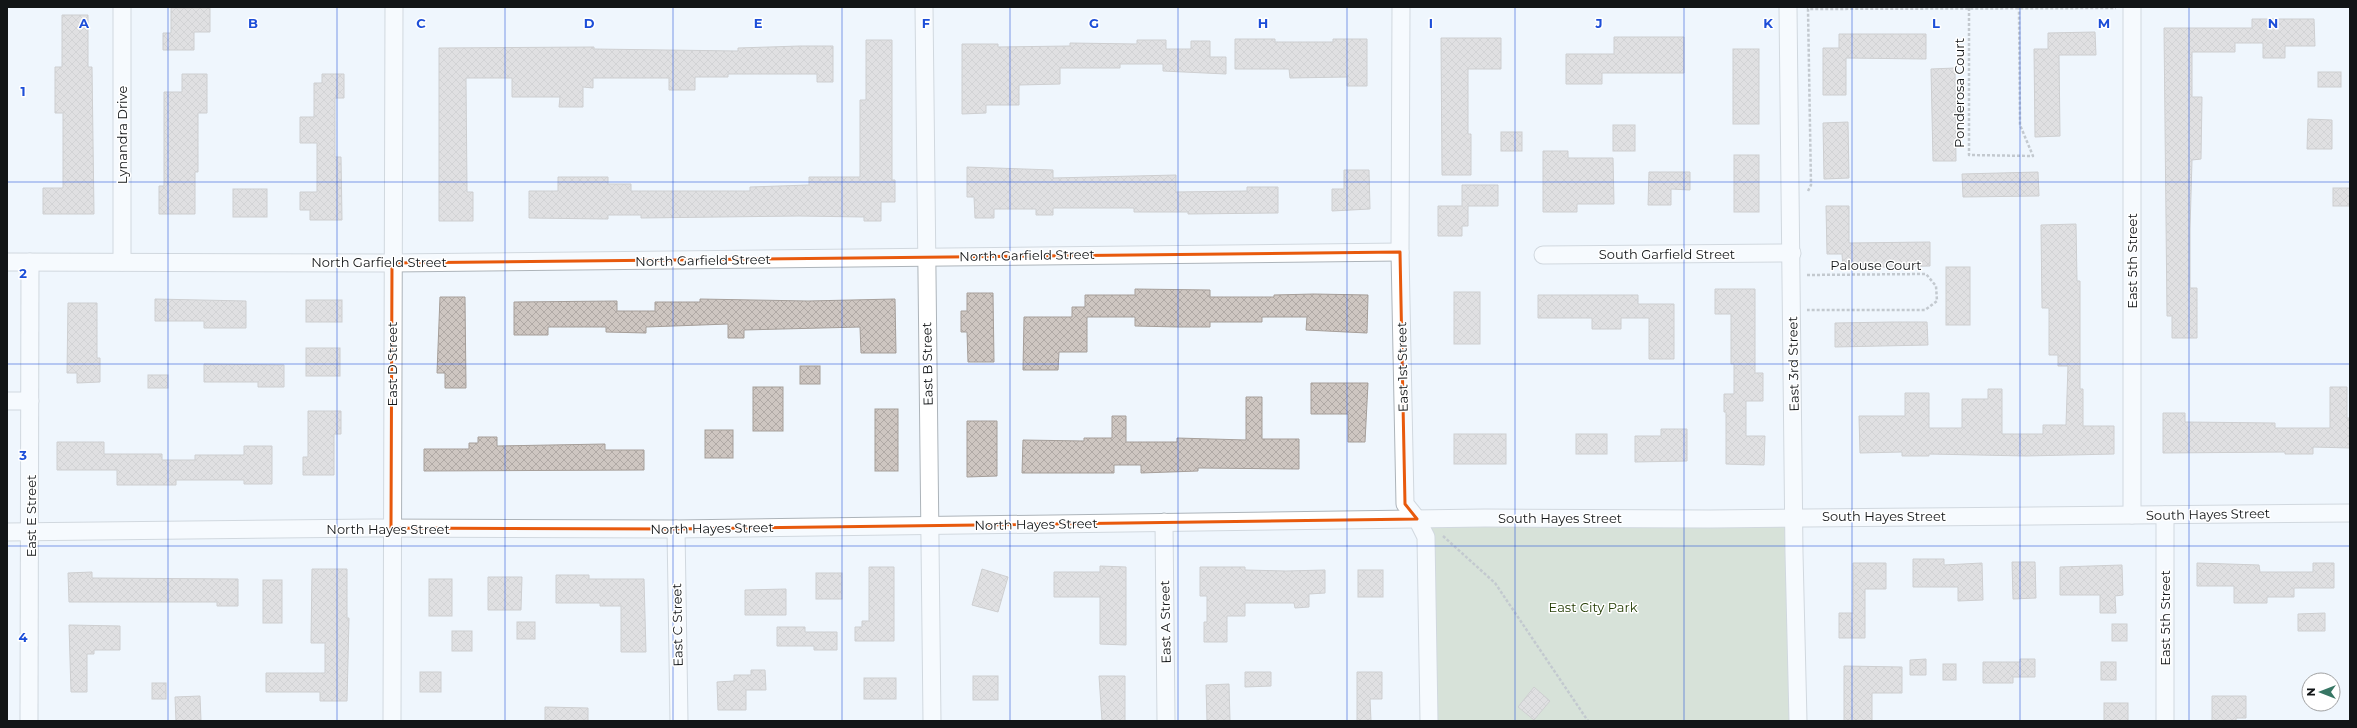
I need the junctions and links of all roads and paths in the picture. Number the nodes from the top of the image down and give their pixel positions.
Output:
1 (122, 7) edge
2 (394, 7) edge
3 (924, 7) edge
4 (1401, 7) edge
5 (1788, 7) edge
6 (2132, 7) edge
7 (1808, 8) dead end
8 (1969, 8) edge
9 (2019, 8) edge
10 (2118, 8) edge
11 (1400, 252) junction
12 (1792, 253) junction
13 (1543, 255) dead end
14 (926, 257) junction
15 (7, 262) edge
16 (30, 262) junction
17 (122, 262) junction
18 (392, 263) junction
19 (1806, 275) dead end
20 (1807, 310) dead end
21 (7, 401) edge
22 (30, 401) junction
23 (2350, 513) edge
24 (2132, 515) junction
25 (2165, 516) junction
26 (1794, 517) junction
27 (1417, 519) junction
28 (1164, 522) junction
29 (929, 525) junction
30 (391, 528) junction
31 (676, 529) junction
32 (7, 532) edge
33 (31, 532) junction
34 (1440, 534) dead end
35 (29, 721) edge
36 (392, 721) edge
37 (679, 721) edge
38 (932, 721) edge
39 (1166, 721) edge
40 (1429, 721) edge
41 (1588, 721) edge
42 (1798, 721) edge
43 (2165, 721) edge

1 - 17 street, Lynandra Drive
2 - 18 street, East D Street
3 - 14 street, East B Street
4 - 11 street, East 1st Street
5 - 12 street, East 3rd Street
6 - 24 street, East 5th Street
7 - 8 path
8 - 9 path
8 - 9 path, Ponderosa Court
9 - 10 path
11 - 14 street, North Garfield Street
11 - 27 street, East 1st Street
12 - 13 street, South Garfield Street
12 - 26 street, East 3rd Street
14 - 18 street, North Garfield Street
14 - 29 street, East B Street
15 - 16 street, North Garfield Street
16 - 17 street, North Garfield Street
16 - 22 street, East E Street
17 - 18 street, North Garfield Street
18 - 30 street, East D Street
19 - 20 path, Palouse Court
21 - 22 street
22 - 33 street, East E Street
23 - 25 street, South Hayes Street
24 - 25 street, South Hayes Street
24 - 26 street, South Hayes Street
25 - 43 street, East 5th Street
26 - 27 street, South Hayes Street
26 - 42 street, East 3rd Street
27 - 28 street, North Hayes Street
27 - 40 street, East 1st Street
28 - 29 street, North Hayes Street
28 - 39 street, East A Street
29 - 31 street, North Hayes Street
29 - 38 street, East B Street
30 - 31 street, North Hayes Street
30 - 33 street, North Hayes Street
30 - 36 street, East D Street
31 - 37 street, East C Street
32 - 33 street, North Hayes Street
33 - 35 street, East E Street
34 - 41 path

